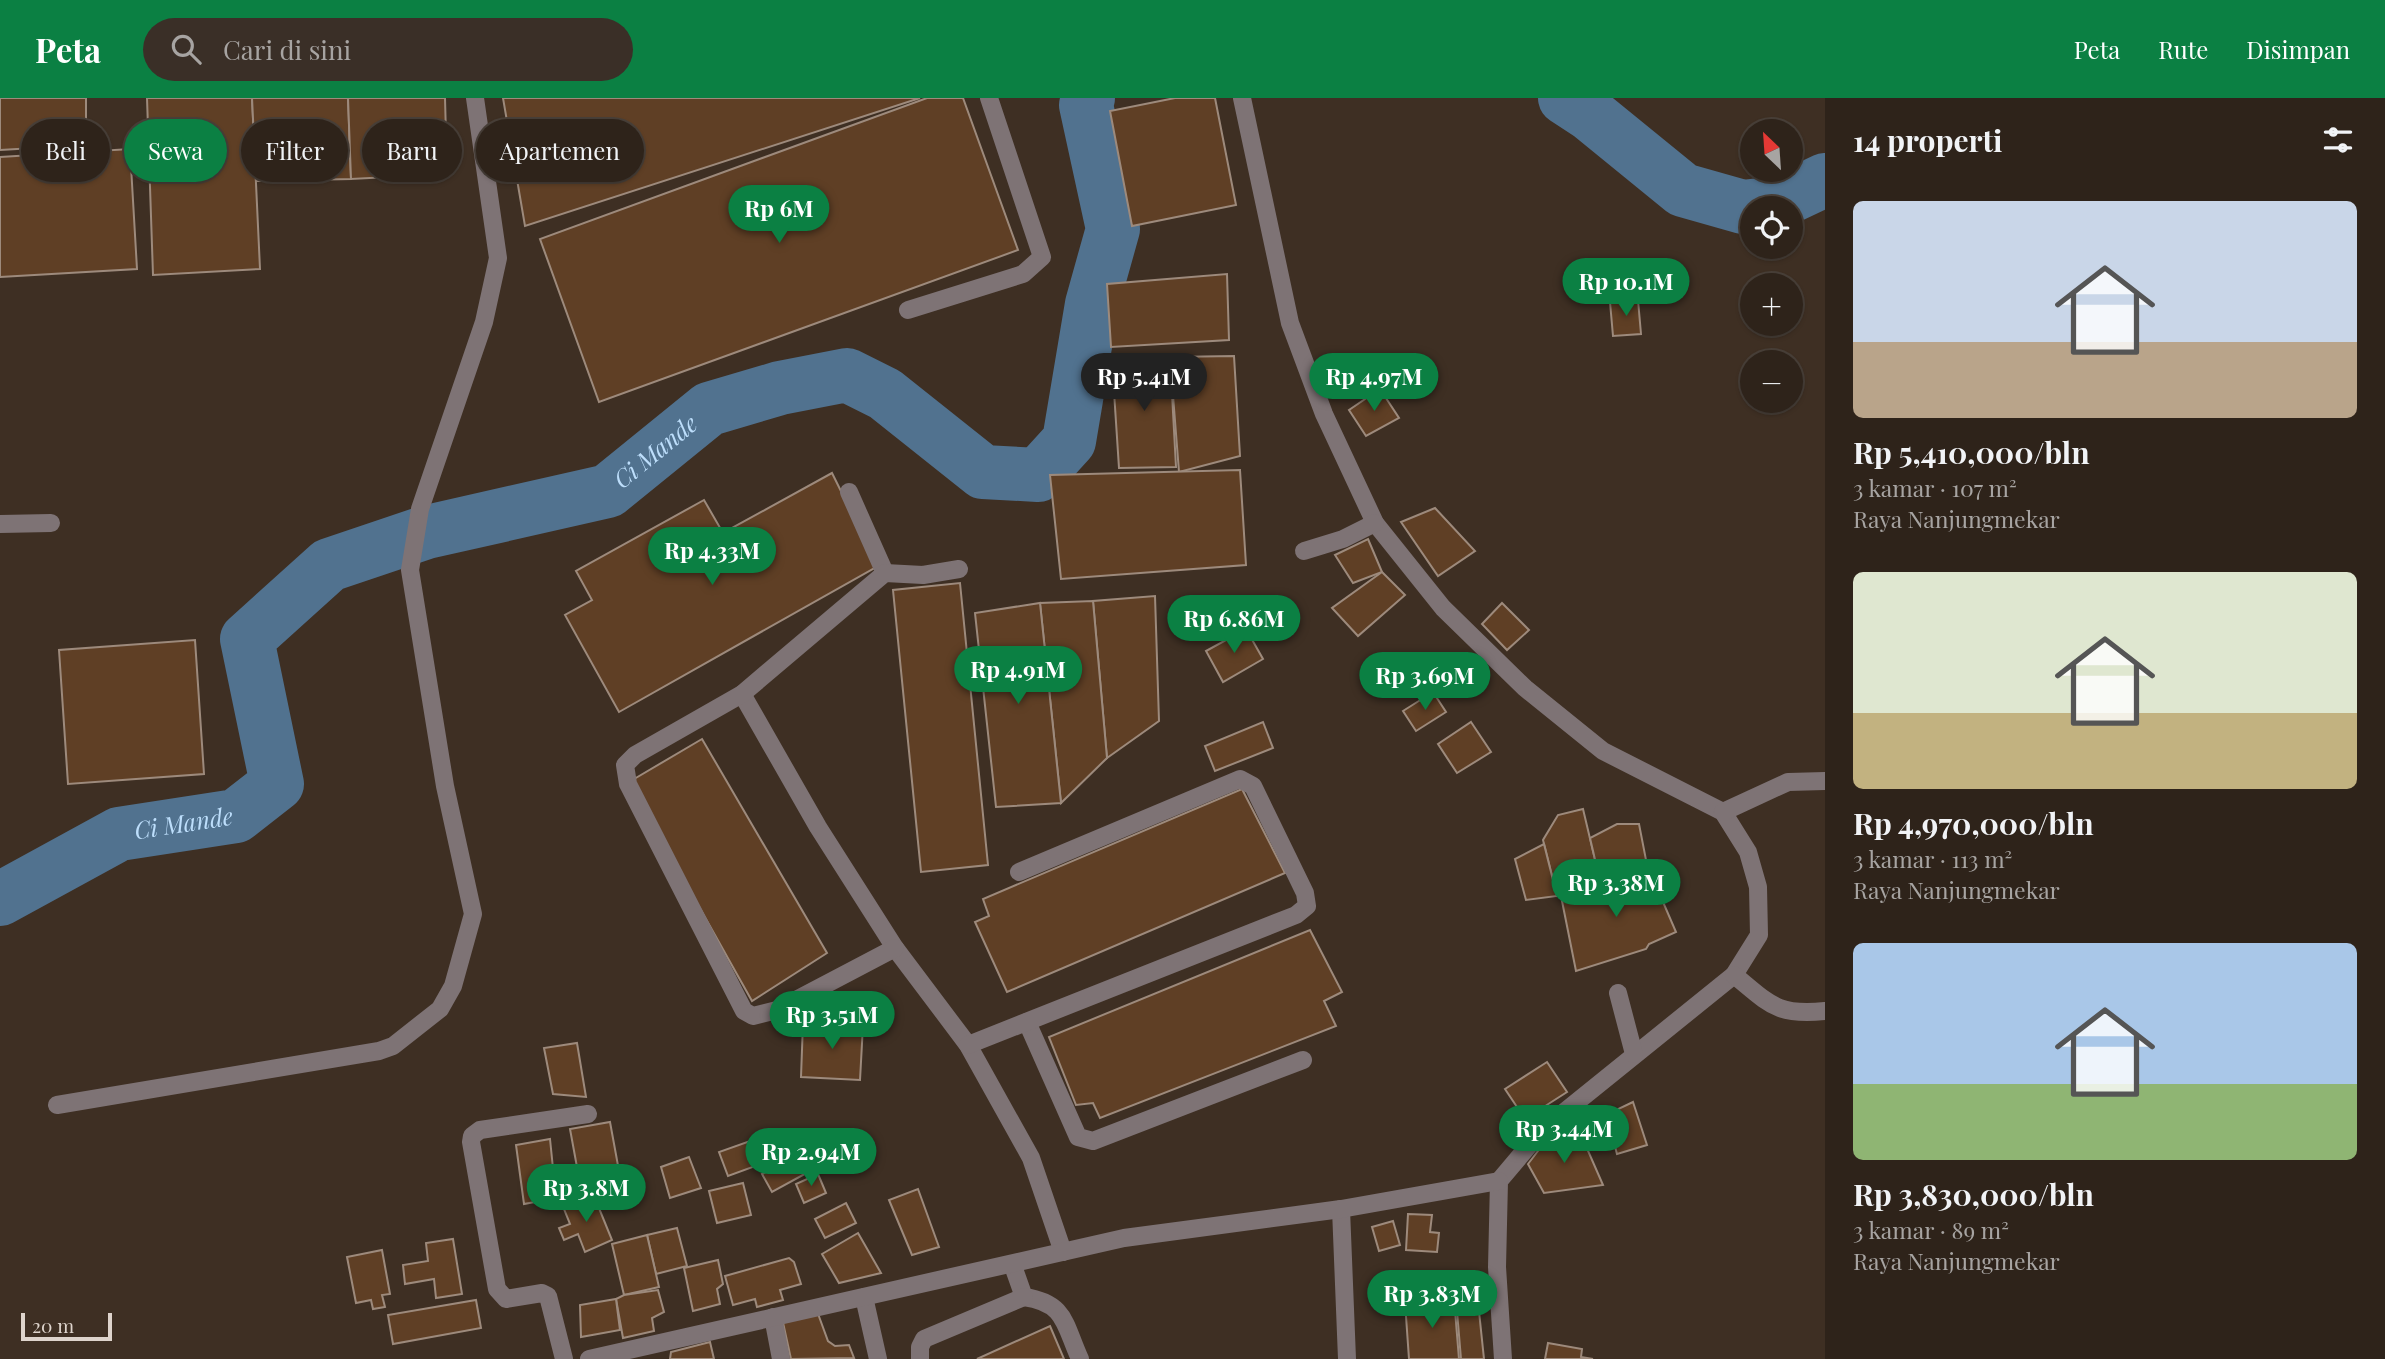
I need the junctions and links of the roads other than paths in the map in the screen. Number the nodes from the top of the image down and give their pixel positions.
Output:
1 (475, 98) edge
2 (989, 98) edge
3 (1242, 98) edge
4 (908, 310) dead end
5 (849, 492) dead end
6 (51, 523) dead end
7 (1375, 523) junction
8 (0, 524) edge
9 (1304, 551) dead end
10 (959, 569) dead end
11 (885, 573) junction
12 (742, 694) junction
13 (1825, 781) edge
14 (1723, 812) junction
15 (1019, 872) dead end
16 (895, 948) junction
17 (1734, 975) junction
18 (1618, 993) dead end
19 (1825, 1011) edge
20 (1027, 1022) junction
21 (968, 1045) junction
22 (1634, 1054) junction
23 (1303, 1060) dead end
24 (57, 1105) dead end
25 (588, 1114) dead end
26 (1499, 1181) junction
27 (1341, 1209) junction
28 (1063, 1252) junction
29 (1013, 1266) junction
30 (864, 1297) junction
31 (1024, 1297) junction
32 (773, 1317) junction
33 (564, 1359) edge
34 (589, 1359) edge
35 (781, 1359) edge
36 (878, 1359) edge
37 (920, 1359) edge
38 (1080, 1359) edge
39 (1347, 1359) edge
40 (1503, 1359) edge

1 - 24 street
2 - 4 street
3 - 7 street
5 - 11 street
6 - 8 street
7 - 9 street
7 - 14 street
10 - 11 street
11 - 12 street
12 - 16 street
12 - 16 street
13 - 14 street
14 - 17 street
15 - 20 street
16 - 21 street
17 - 19 street
17 - 22 street
18 - 22 street
20 - 21 street
20 - 23 street
21 - 28 street
22 - 26 street
25 - 33 street
26 - 27 street
26 - 40 street
27 - 28 street
27 - 39 street
28 - 29 street
29 - 30 street
29 - 31 street
30 - 32 street
30 - 36 street
31 - 37 street
31 - 38 street
32 - 34 street
32 - 35 street

